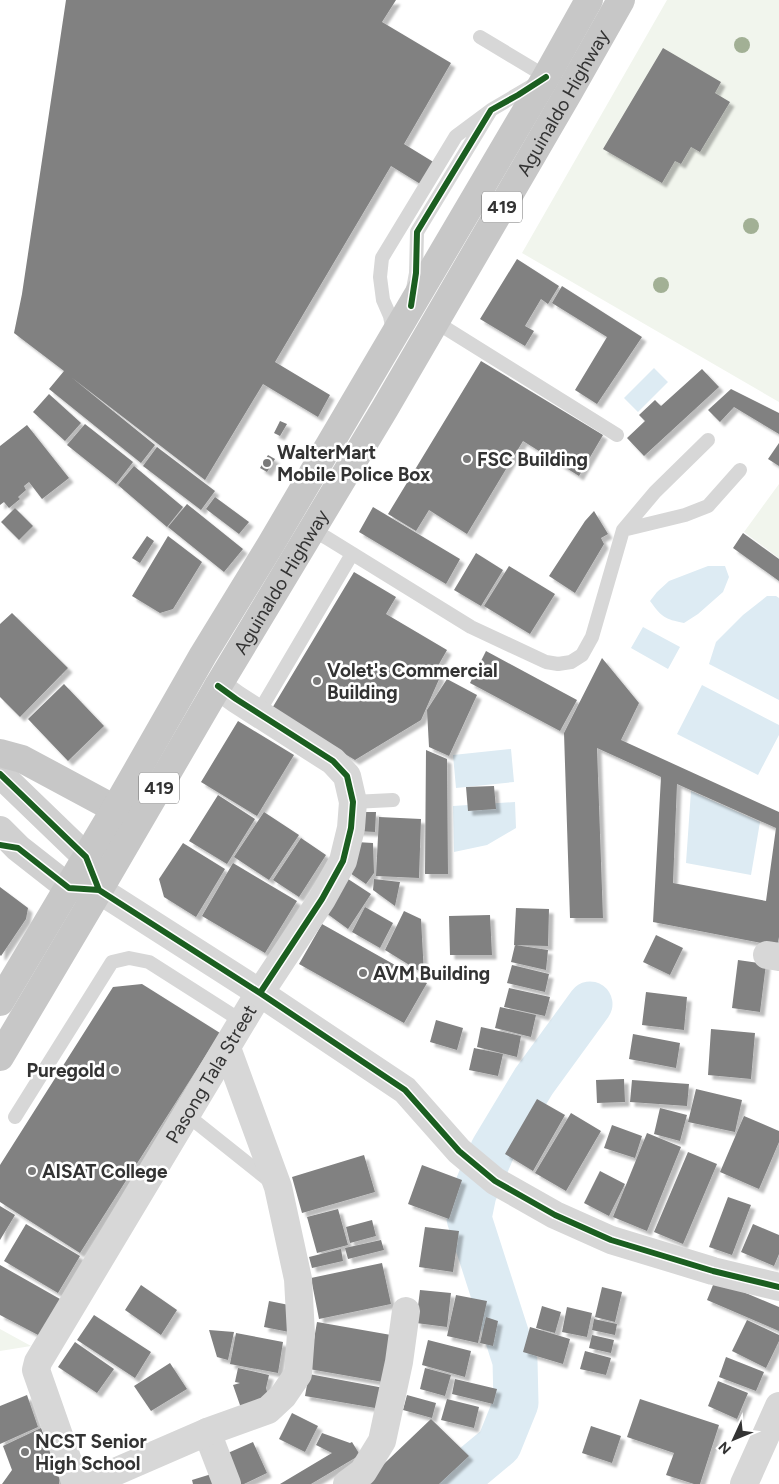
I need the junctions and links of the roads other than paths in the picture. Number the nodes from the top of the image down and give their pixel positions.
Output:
1 (589, 0) edge
2 (621, 0) edge
3 (480, 37) dead end
4 (546, 77) junction
5 (569, 92) junction
6 (491, 110) junction
7 (411, 306) junction
8 (435, 322) junction
9 (393, 336) junction
10 (617, 435) dead end
11 (708, 440) dead end
12 (740, 470) dead end
13 (312, 530) junction
14 (623, 530) junction
15 (271, 544) junction
16 (352, 554) junction
17 (218, 686) junction
18 (263, 705) dead end
19 (0, 753) edge
20 (0, 774) edge
21 (393, 800) dead end
22 (353, 802) junction
23 (115, 809) junction
24 (6, 841) edge
25 (86, 857) junction
26 (68, 888) junction
27 (100, 890) junction
28 (260, 993) junction
29 (0, 1002) edge
30 (243, 1022) junction
31 (227, 1048) junction
32 (0, 1057) edge
33 (187, 1114) junction
34 (15, 1118) dead end
35 (278, 1187) junction
36 (779, 1287) edge
37 (406, 1311) dead end
38 (779, 1406) edge
39 (207, 1432) junction
40 (76, 1484) edge
41 (87, 1484) edge
42 (227, 1484) edge
43 (347, 1484) edge
44 (744, 1484) edge

1 - 4 highway, Aguinaldo Highway / 419
2 - 5 highway, Aguinaldo Highway / 419
3 - 4 lane
4 - 5 lane
4 - 6 lane
4 - 7 highway, Aguinaldo Highway / 419
5 - 8 highway, Aguinaldo Highway / 419
6 - 7 lane
6 - 9 lane
7 - 8 lane
7 - 9 highway, Aguinaldo Highway / 419
8 - 10 lane
8 - 13 highway, Aguinaldo Highway / 419
9 - 15 highway, Aguinaldo Highway / 419
11 - 14 lane
12 - 14 lane
13 - 15 lane
13 - 16 lane
13 - 17 highway, Aguinaldo Highway / 419
14 - 16 lane
15 - 23 highway, Aguinaldo Highway / 419
16 - 18 lane
17 - 22 street, Pasong Tala Street
17 - 27 highway, Aguinaldo Highway / 419
19 - 23 highway
20 - 25 main road
21 - 22 lane
22 - 28 street, Pasong Tala Street
23 - 25 highway, Aguinaldo Highway / 419
24 - 26 main road
25 - 26 highway, Aguinaldo Highway / 419
25 - 27 main road
26 - 27 main road
26 - 29 highway, Aguinaldo Highway / 419
27 - 28 street
27 - 32 highway, Aguinaldo Highway / 419
28 - 30 street, Pasong Tala Street
28 - 36 street
30 - 31 street, Pasong Tala Street
30 - 34 lane
31 - 33 street, Pasong Tala Street
31 - 35 street
33 - 35 lane
33 - 40 street, Pasong Tala Street
35 - 39 street
37 - 43 street
38 - 44 street
39 - 41 street
39 - 42 street

